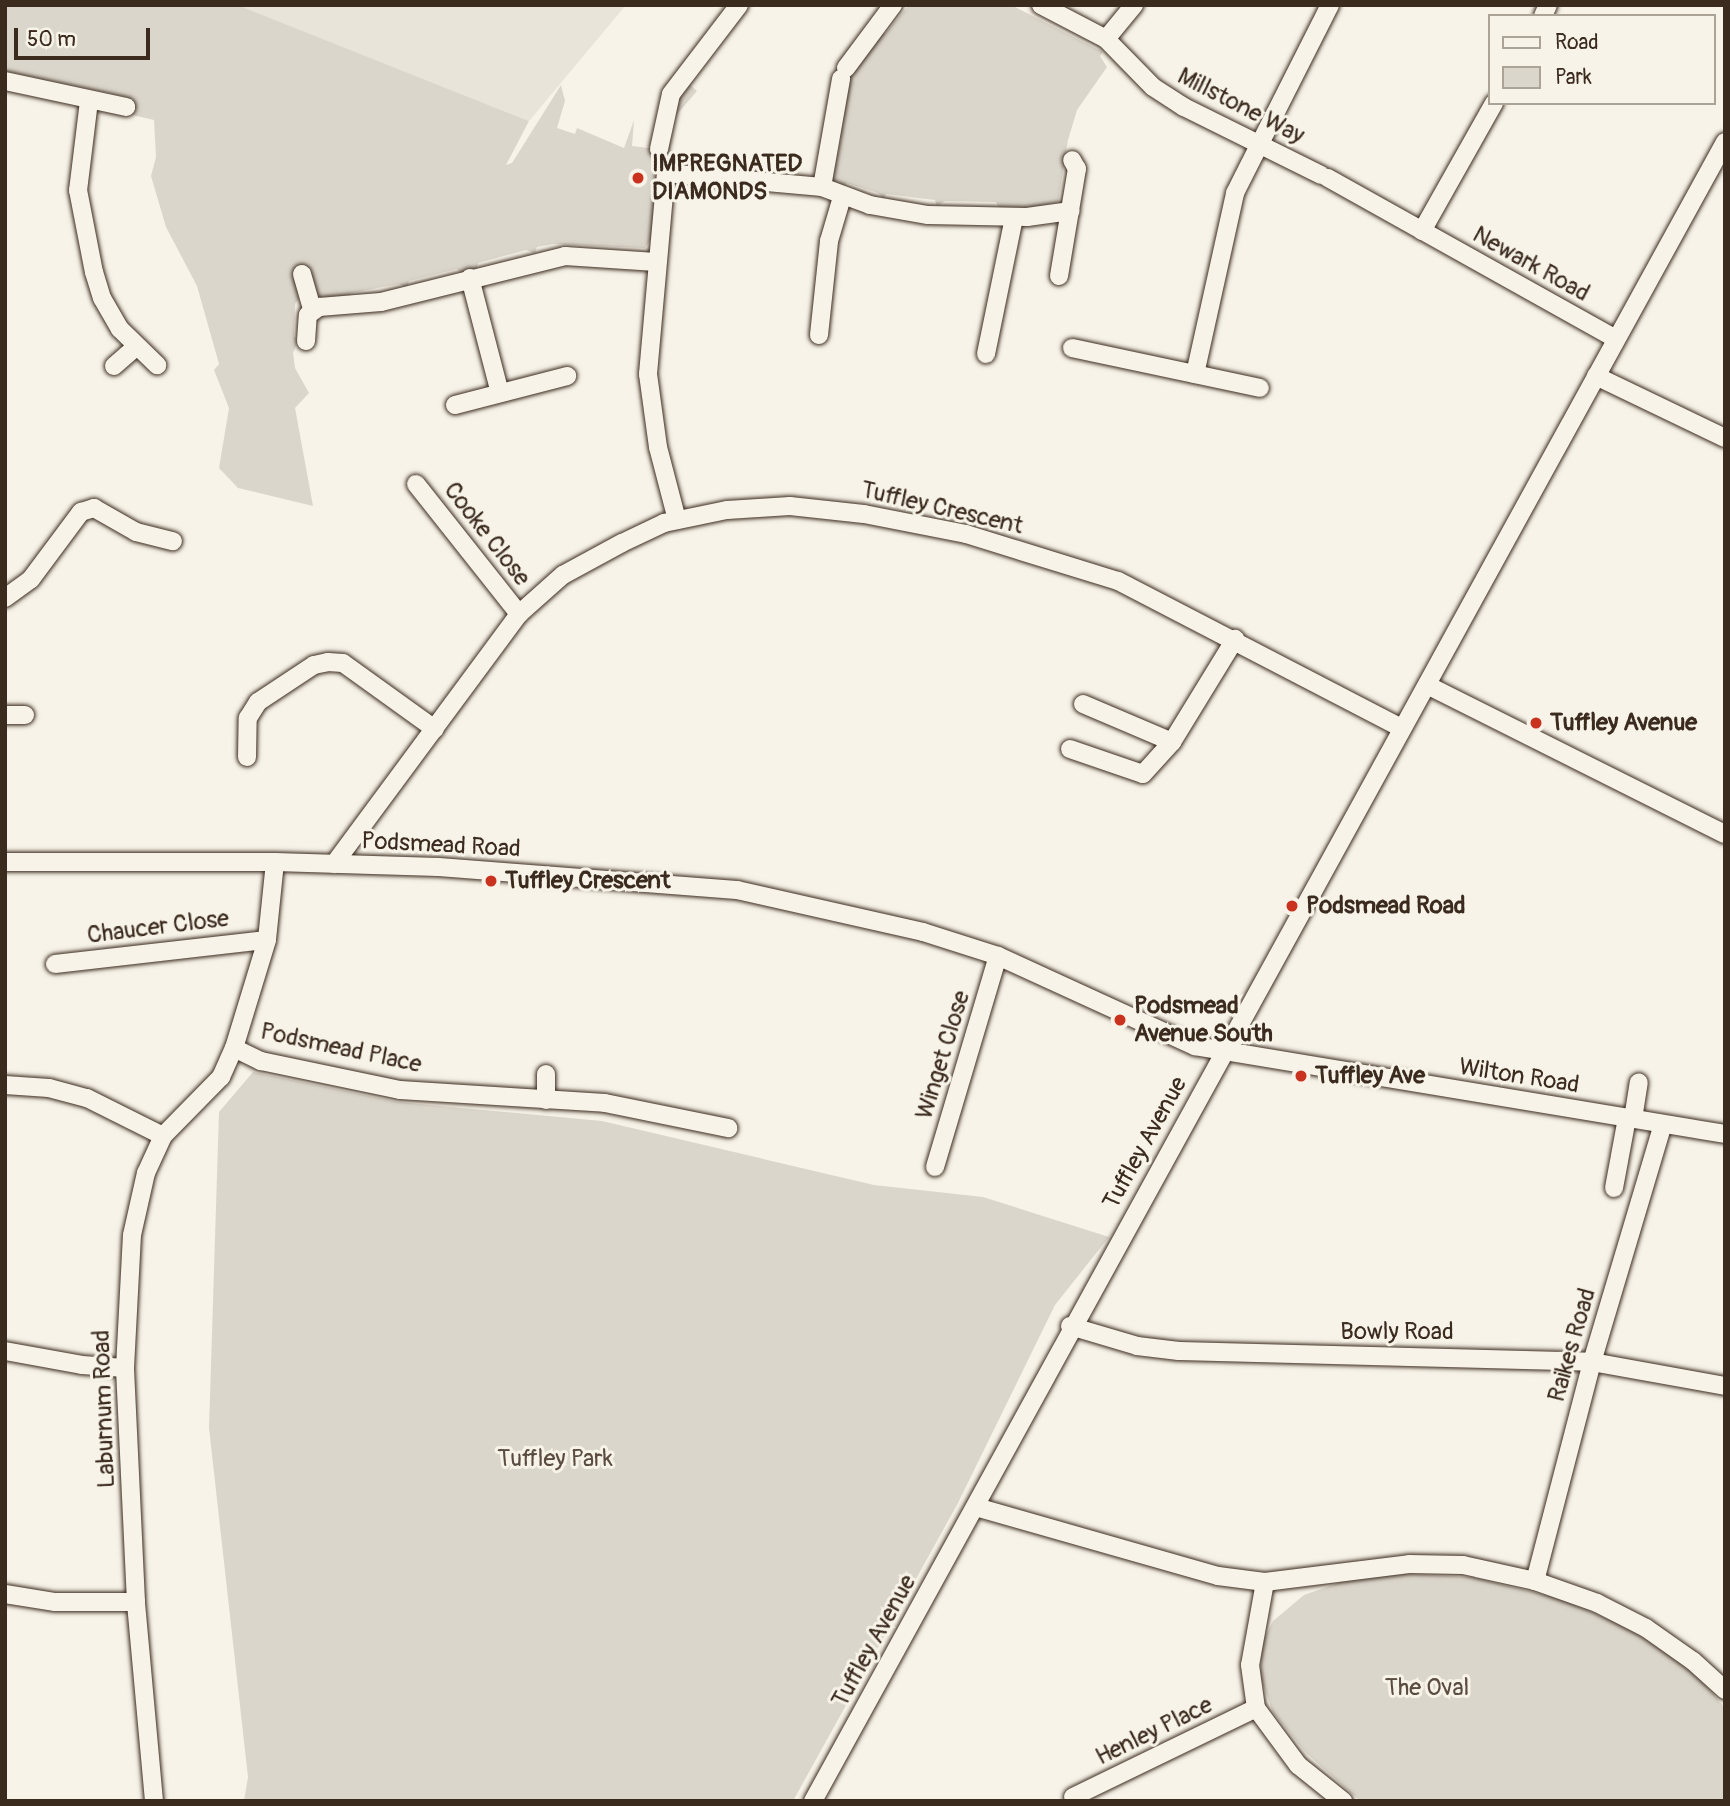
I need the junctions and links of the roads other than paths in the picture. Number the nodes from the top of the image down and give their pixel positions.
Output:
1 (740, 5) edge
2 (893, 5) edge
3 (1041, 5) edge
4 (1134, 5) edge
5 (1330, 5) edge
6 (1106, 39) junction
7 (5, 81) edge
8 (89, 101) junction
9 (1493, 105) edge
10 (126, 107) dead end
11 (1725, 142) edge
12 (1257, 143) junction
13 (659, 149) dead end
14 (1072, 160) dead end
15 (1324, 176) joint
16 (822, 187) junction
17 (842, 197) junction
18 (1071, 211) junction
19 (1014, 218) junction
20 (1422, 231) junction
21 (656, 262) junction
22 (302, 274) dead end
23 (1059, 276) dead end
24 (470, 278) junction
25 (312, 309) junction
26 (819, 335) dead end
27 (1616, 339) junction
28 (306, 341) dead end
29 (137, 346) junction
30 (1072, 348) dead end
31 (986, 354) dead end
32 (157, 365) dead end
33 (114, 366) dead end
34 (1195, 374) junction
35 (568, 376) dead end
36 (1596, 376) junction
37 (1260, 387) dead end
38 (500, 393) junction
39 (455, 405) dead end
40 (1725, 438) edge
41 (416, 484) dead end
42 (677, 520) junction
43 (173, 541) dead end
44 (5, 598) edge
45 (519, 614) junction
46 (1235, 639) junction
47 (1427, 685) junction
48 (1083, 704) dead end
49 (5, 715) edge
50 (25, 715) dead end
51 (1402, 728) junction
52 (435, 729) junction
53 (1172, 741) junction
54 (1070, 749) dead end
55 (247, 757) dead end
56 (1725, 834) edge
57 (5, 862) edge
58 (275, 862) junction
59 (334, 864) junction
60 (267, 940) junction
61 (998, 956) junction
62 (55, 964) dead end
63 (234, 1048) junction
64 (1222, 1052) junction
65 (547, 1074) dead end
66 (1639, 1082) dead end
67 (5, 1085) edge
68 (546, 1100) junction
69 (1630, 1119) junction
70 (1663, 1124) junction
71 (728, 1128) dead end
72 (1725, 1134) edge
73 (163, 1136) junction
74 (935, 1167) dead end
75 (1614, 1188) dead end
76 (1070, 1326) junction
77 (5, 1351) edge
78 (1592, 1362) junction
79 (125, 1368) junction
80 (1725, 1386) edge
81 (976, 1507) junction
82 (1535, 1581) junction
83 (1265, 1582) junction
84 (5, 1594) edge
85 (136, 1602) junction
86 (1725, 1690) edge
87 (1256, 1708) junction
88 (1073, 1797) dead end
89 (154, 1801) edge
90 (813, 1801) edge
91 (1343, 1801) edge

1 - 13 street
2 - 16 street
3 - 6 street, Millstone Way
4 - 6 street
5 - 12 street
6 - 12 street, Millstone Way
7 - 8 street
8 - 10 street
8 - 29 street
9 - 20 street
11 - 27 street, Tuffley Avenue
12 - 15 street, Millstone Way
12 - 34 street
14 - 18 street
15 - 20 street, Newark Road
16 - 17 street
16 - 21 street
17 - 19 street
17 - 26 street
18 - 19 street
18 - 23 street
19 - 31 street
20 - 27 street, Newark Road
21 - 24 street
21 - 42 street
22 - 25 street
24 - 25 street
24 - 38 street
25 - 28 street
27 - 36 street, Tuffley Avenue
29 - 32 street
29 - 33 street
30 - 34 street
34 - 37 street
35 - 38 street
36 - 40 street
36 - 47 street, Tuffley Avenue
38 - 39 street
41 - 45 street, Cooke Close
42 - 45 street, Tuffley Crescent
42 - 46 street, Tuffley Crescent
43 - 44 street
45 - 52 street, Tuffley Crescent
46 - 51 street, Tuffley Crescent
46 - 53 street
47 - 51 street, Tuffley Avenue
47 - 56 street
48 - 53 street
49 - 50 street
51 - 64 street, Tuffley Avenue
52 - 55 street
52 - 59 street, Tuffley Crescent
53 - 54 street
57 - 58 street, Podsmead Road
58 - 59 street, Podsmead Road
58 - 60 street, Podsmead Place
59 - 61 street, Podsmead Road
60 - 62 street, Chaucer Close
60 - 63 street, Podsmead Place
61 - 64 street, Podsmead Road
61 - 74 street, Winget Close
63 - 68 street, Podsmead Place
63 - 73 street, Laburnum Road
64 - 69 street, Wilton Road
64 - 76 street, Tuffley Avenue
65 - 68 street
66 - 69 street
67 - 73 street
68 - 71 street, Podsmead Place
69 - 70 street, Wilton Road
69 - 75 street
70 - 72 street, Wilton Road
70 - 78 street, Raikes Road
73 - 79 street, Laburnum Road
76 - 78 street, Bowly Road
76 - 81 street, Tuffley Avenue
77 - 79 street
78 - 80 street, Bowly Road
78 - 82 street, Raikes Road
79 - 85 street, Laburnum Road
81 - 83 street
81 - 90 street, Tuffley Avenue
82 - 83 street
82 - 86 street
83 - 87 street
84 - 85 street
85 - 89 street, Laburnum Road
87 - 88 street, Henley Place
87 - 91 street

